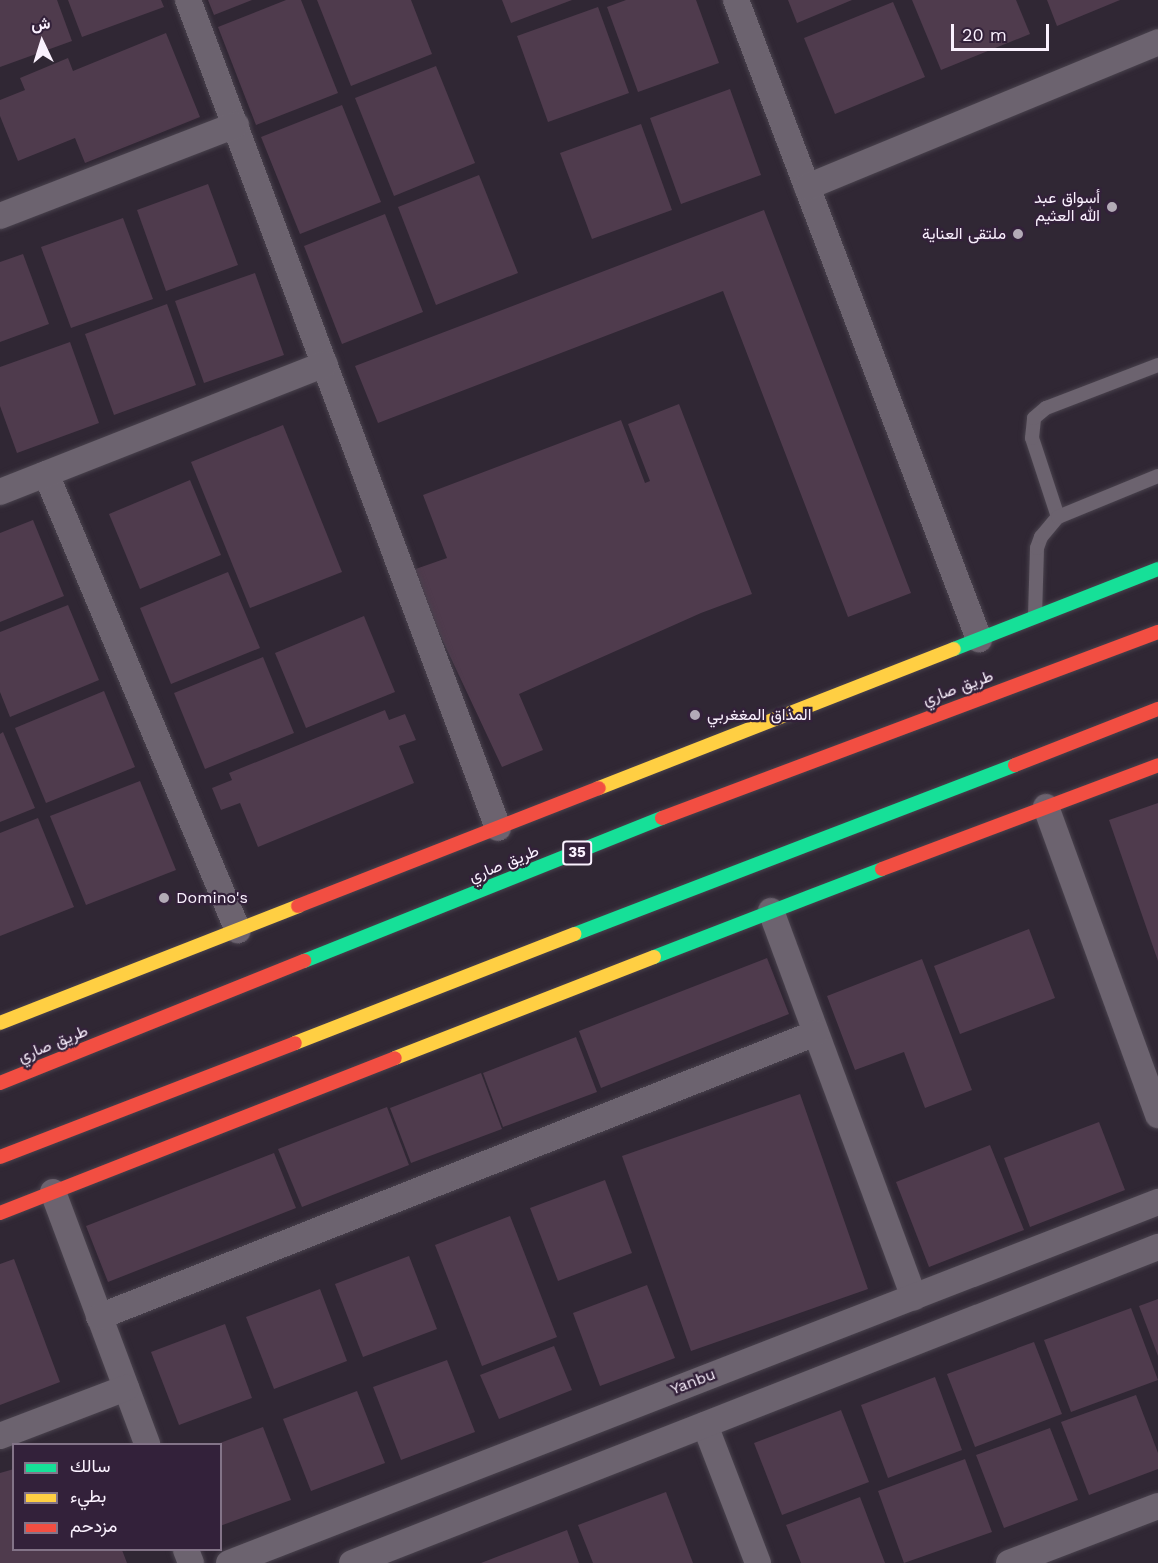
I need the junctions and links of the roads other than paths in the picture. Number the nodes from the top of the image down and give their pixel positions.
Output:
1 (188, 0) edge
2 (736, 0) edge
3 (1158, 42) edge
4 (236, 124) junction
5 (807, 187) junction
6 (0, 216) edge
7 (325, 364) junction
8 (1158, 365) edge
9 (46, 474) junction
10 (1158, 476) edge
11 (0, 492) edge
12 (1058, 517) junction
13 (1158, 569) edge
14 (1035, 617) junction
15 (1158, 632) edge
16 (979, 639) junction
17 (1158, 709) edge
18 (1158, 765) edge
19 (1047, 807) junction
20 (498, 828) junction
21 (771, 911) junction
22 (238, 930) junction
23 (0, 1023) edge
24 (816, 1033) junction
25 (0, 1083) edge
26 (1158, 1115) edge
27 (0, 1158) edge
28 (53, 1192) junction
29 (1158, 1202) edge
30 (0, 1213) edge
31 (1158, 1247) edge
32 (914, 1297) junction
33 (99, 1317) junction
34 (126, 1388) junction
35 (705, 1425) junction
36 (0, 1436) edge
37 (147, 1443) edge
38 (1158, 1506) edge
39 (229, 1563) edge
40 (352, 1563) edge
41 (758, 1563) edge
42 (1009, 1563) edge

1 - 4 street
2 - 5 street
3 - 5 street
4 - 6 street
4 - 7 street
5 - 16 street
7 - 9 street
7 - 20 street
8 - 12 lane
9 - 11 street
9 - 22 street
10 - 12 lane
12 - 14 lane
13 - 14 main road
14 - 16 main road
15 - 25 main road, طريق صاري / 35
16 - 20 main road
17 - 27 main road
18 - 19 main road
19 - 21 main road
19 - 26 street
20 - 22 main road
21 - 24 street
21 - 28 main road
22 - 23 main road
24 - 32 street
24 - 33 street
28 - 30 main road
28 - 33 street
29 - 32 street, Yanbu
31 - 35 street
32 - 39 street, Yanbu
33 - 34 street
34 - 36 street
34 - 37 street
35 - 40 street
35 - 41 street
38 - 42 street

